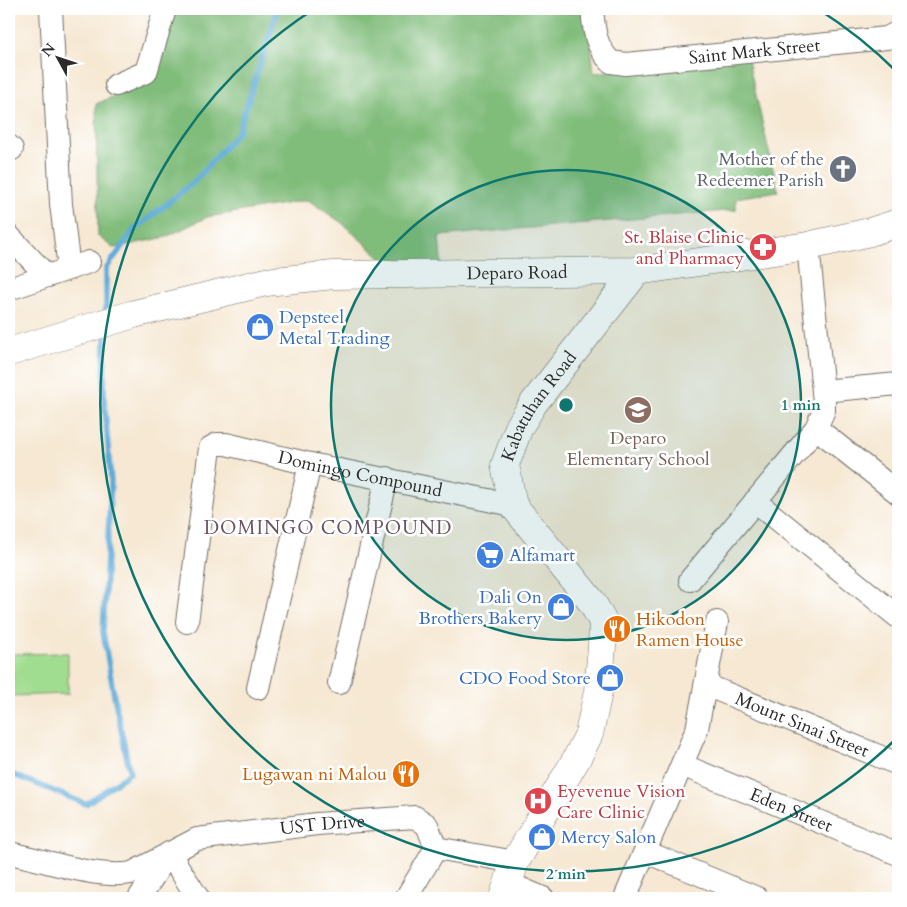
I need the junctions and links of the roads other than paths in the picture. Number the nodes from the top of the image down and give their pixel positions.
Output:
1 (51, 9) edge
2 (165, 9) edge
3 (592, 9) edge
4 (898, 32) edge
5 (116, 85) dead end
6 (898, 223) edge
7 (9, 236) edge
8 (808, 246) junction
9 (637, 271) junction
10 (47, 276) junction
11 (9, 289) edge
12 (9, 351) edge
13 (898, 384) edge
14 (823, 391) junction
15 (816, 428) junction
16 (310, 464) junction
17 (387, 478) junction
18 (898, 494) edge
19 (755, 501) junction
20 (513, 505) junction
21 (690, 580) dead end
22 (898, 616) edge
23 (187, 622) dead end
24 (718, 622) dead end
25 (339, 683) dead end
26 (706, 685) junction
27 (258, 688) dead end
28 (898, 764) edge
29 (682, 765) junction
30 (436, 848) junction
31 (646, 852) junction
32 (169, 853) junction
33 (17, 854) edge
34 (898, 854) edge
35 (9, 871) edge
36 (507, 888) edge
37 (139, 898) edge
38 (198, 898) edge
39 (406, 898) edge
40 (543, 898) edge
41 (625, 898) edge
42 (757, 898) edge

1 - 10 street
2 - 5 street
3 - 4 street, Saint Mark Street
6 - 8 main road, Deparo Road
7 - 10 street
8 - 9 main road, Deparo Road
8 - 14 street
9 - 12 main road, Deparo Road
9 - 20 main road, Kabatuhan Road
10 - 11 street
13 - 14 street
14 - 15 street
15 - 18 street
15 - 19 street
16 - 17 street, Domingo Compound
16 - 23 street, Domingo Compound
16 - 27 street
17 - 20 street, Domingo Compound
17 - 25 street
19 - 21 street
19 - 22 street
20 - 36 main road, Kabatuhan Road
24 - 26 street
26 - 28 street, Mount Sinai Street
26 - 29 street
29 - 31 street
29 - 34 street, Eden Street
30 - 32 street, UST Drive
30 - 36 street
30 - 39 street
31 - 41 street
31 - 42 street
32 - 33 street, UST Drive
32 - 37 street
32 - 38 street
33 - 35 street
36 - 40 street

